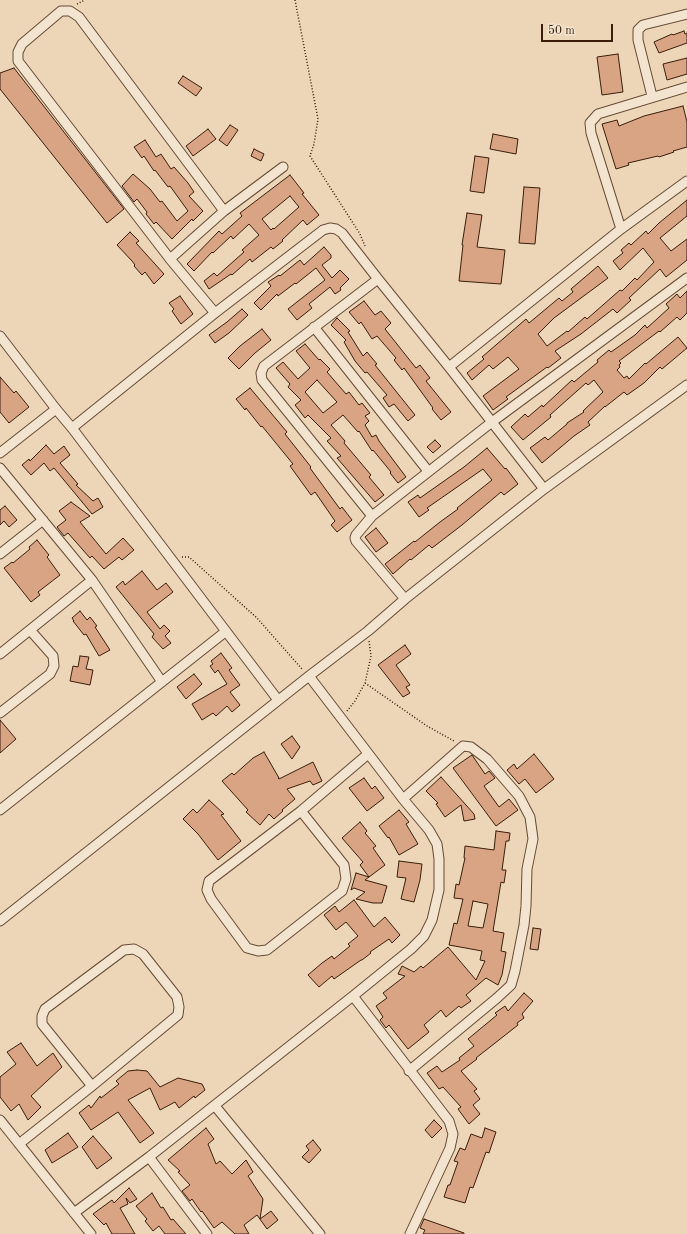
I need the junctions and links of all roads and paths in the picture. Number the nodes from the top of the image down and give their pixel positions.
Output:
1 (295, 0) edge
2 (687, 14) edge
3 (687, 87) edge
4 (652, 96) junction
5 (283, 167) dead end
6 (687, 181) edge
7 (224, 211) junction
8 (621, 229) junction
9 (365, 247) dead end
10 (170, 259) junction
11 (687, 278) edge
12 (378, 280) junction
13 (215, 313) junction
14 (314, 327) junction
15 (0, 336) edge
16 (4, 348) edge
17 (449, 368) junction
18 (687, 385) edge
19 (56, 409) junction
20 (492, 422) junction
21 (72, 428) junction
22 (0, 453) edge
23 (0, 468) edge
24 (428, 471) junction
25 (544, 489) junction
26 (372, 516) junction
27 (43, 520) junction
28 (0, 554) edge
29 (168, 555) junction
30 (92, 580) junction
31 (405, 599) junction
32 (30, 630) junction
33 (368, 631) junction
34 (225, 632) junction
35 (0, 654) edge
36 (308, 676) junction
37 (162, 682) junction
38 (365, 683) junction
39 (278, 700) junction
40 (0, 713) edge
41 (341, 718) junction
42 (463, 746) junction
43 (368, 754) junction
44 (403, 799) junction
45 (0, 810) edge
46 (301, 811) junction
47 (0, 921) edge
48 (354, 996) junction
49 (409, 1071) junction
50 (92, 1086) junction
51 (215, 1106) junction
52 (0, 1120) edge
53 (19, 1144) junction
54 (149, 1157) junction
55 (74, 1213) junction
56 (91, 1234) edge
57 (207, 1234) edge
58 (320, 1234) edge
59 (410, 1234) edge

1 - 9 path
2 - 4 street
3 - 4 street
4 - 8 street
5 - 7 street
6 - 8 street
7 - 10 street
7 - 10 street
8 - 17 street
10 - 13 street
11 - 20 street
12 - 13 street
12 - 14 street
12 - 17 street
13 - 21 street
14 - 24 street
14 - 26 street
15 - 16 street
16 - 19 street
17 - 20 street
18 - 25 street
19 - 21 street
19 - 22 street
20 - 24 street
20 - 25 street
21 - 29 street
23 - 27 street
24 - 26 street
25 - 31 street
26 - 31 street
27 - 28 street
27 - 30 street
29 - 34 street
29 - 36 path
30 - 32 street
30 - 37 street
31 - 33 street
32 - 35 street
32 - 40 street
33 - 36 street
33 - 38 path
34 - 37 street
34 - 39 street
36 - 39 street
36 - 41 street
37 - 45 street
38 - 41 path
38 - 42 path
39 - 47 street
41 - 43 street
42 - 44 street
42 - 49 street
43 - 44 street
43 - 46 street
44 - 48 street
46 - 46 street
48 - 49 street
48 - 51 street
49 - 59 street
50 - 50 street
50 - 53 street
51 - 54 street
51 - 58 street
52 - 53 street
53 - 55 street
54 - 55 street
54 - 57 street
55 - 56 street

